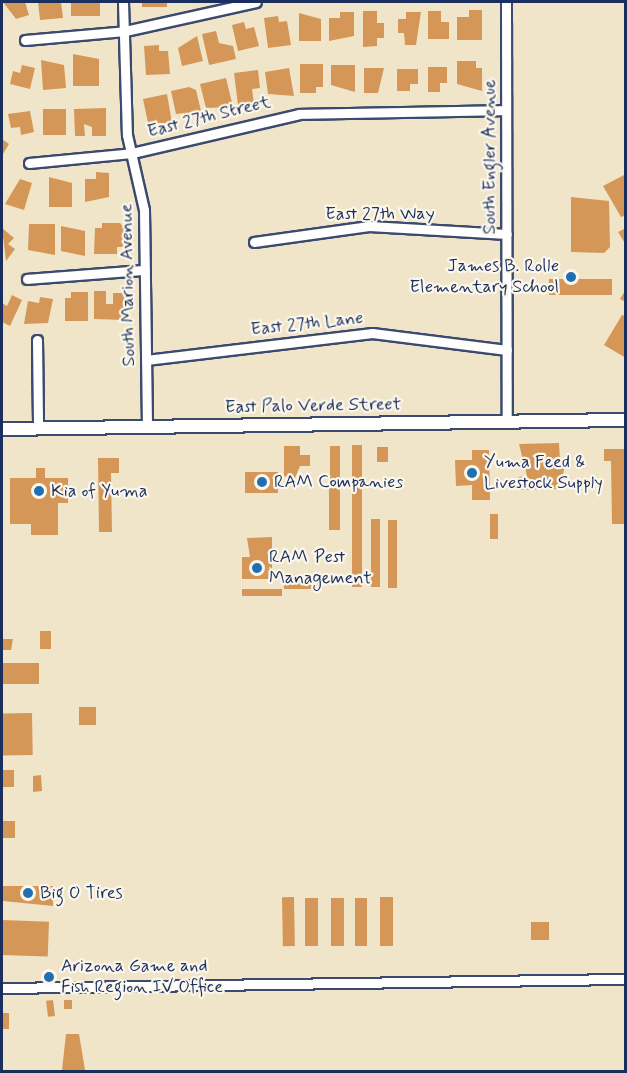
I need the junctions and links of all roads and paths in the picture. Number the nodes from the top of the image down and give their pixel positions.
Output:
1 (123, 2) edge
2 (256, 2) edge
3 (506, 2) edge
4 (125, 31) junction
5 (25, 40) dead end
6 (506, 110) junction
7 (132, 153) junction
8 (29, 163) dead end
9 (507, 234) junction
10 (254, 242) dead end
11 (145, 270) junction
12 (27, 279) dead end
13 (37, 340) dead end
14 (507, 350) junction
15 (146, 360) junction
16 (626, 420) edge
17 (507, 421) junction
18 (147, 427) junction
19 (38, 428) junction
20 (2, 429) edge
21 (626, 979) edge
22 (2, 988) edge

1 - 4 street, South Marion Avenue
2 - 4 street
3 - 6 street, South Engler Avenue
4 - 5 street
4 - 7 street, South Marion Avenue
6 - 7 street, East 27th Street
6 - 9 street, South Engler Avenue
7 - 8 street, East 27th Street
7 - 11 street, South Marion Avenue
9 - 10 street, East 27th Way
9 - 14 street, South Engler Avenue
11 - 12 street
11 - 15 street, South Marion Avenue
13 - 19 street
14 - 15 street, East 27th Lane
14 - 17 street, South Engler Avenue
15 - 18 street, South Marion Avenue
16 - 17 street, East Palo Verde Street
17 - 18 street, East Palo Verde Street
18 - 19 street, East Palo Verde Street
19 - 20 street, East Palo Verde Street
21 - 22 street

